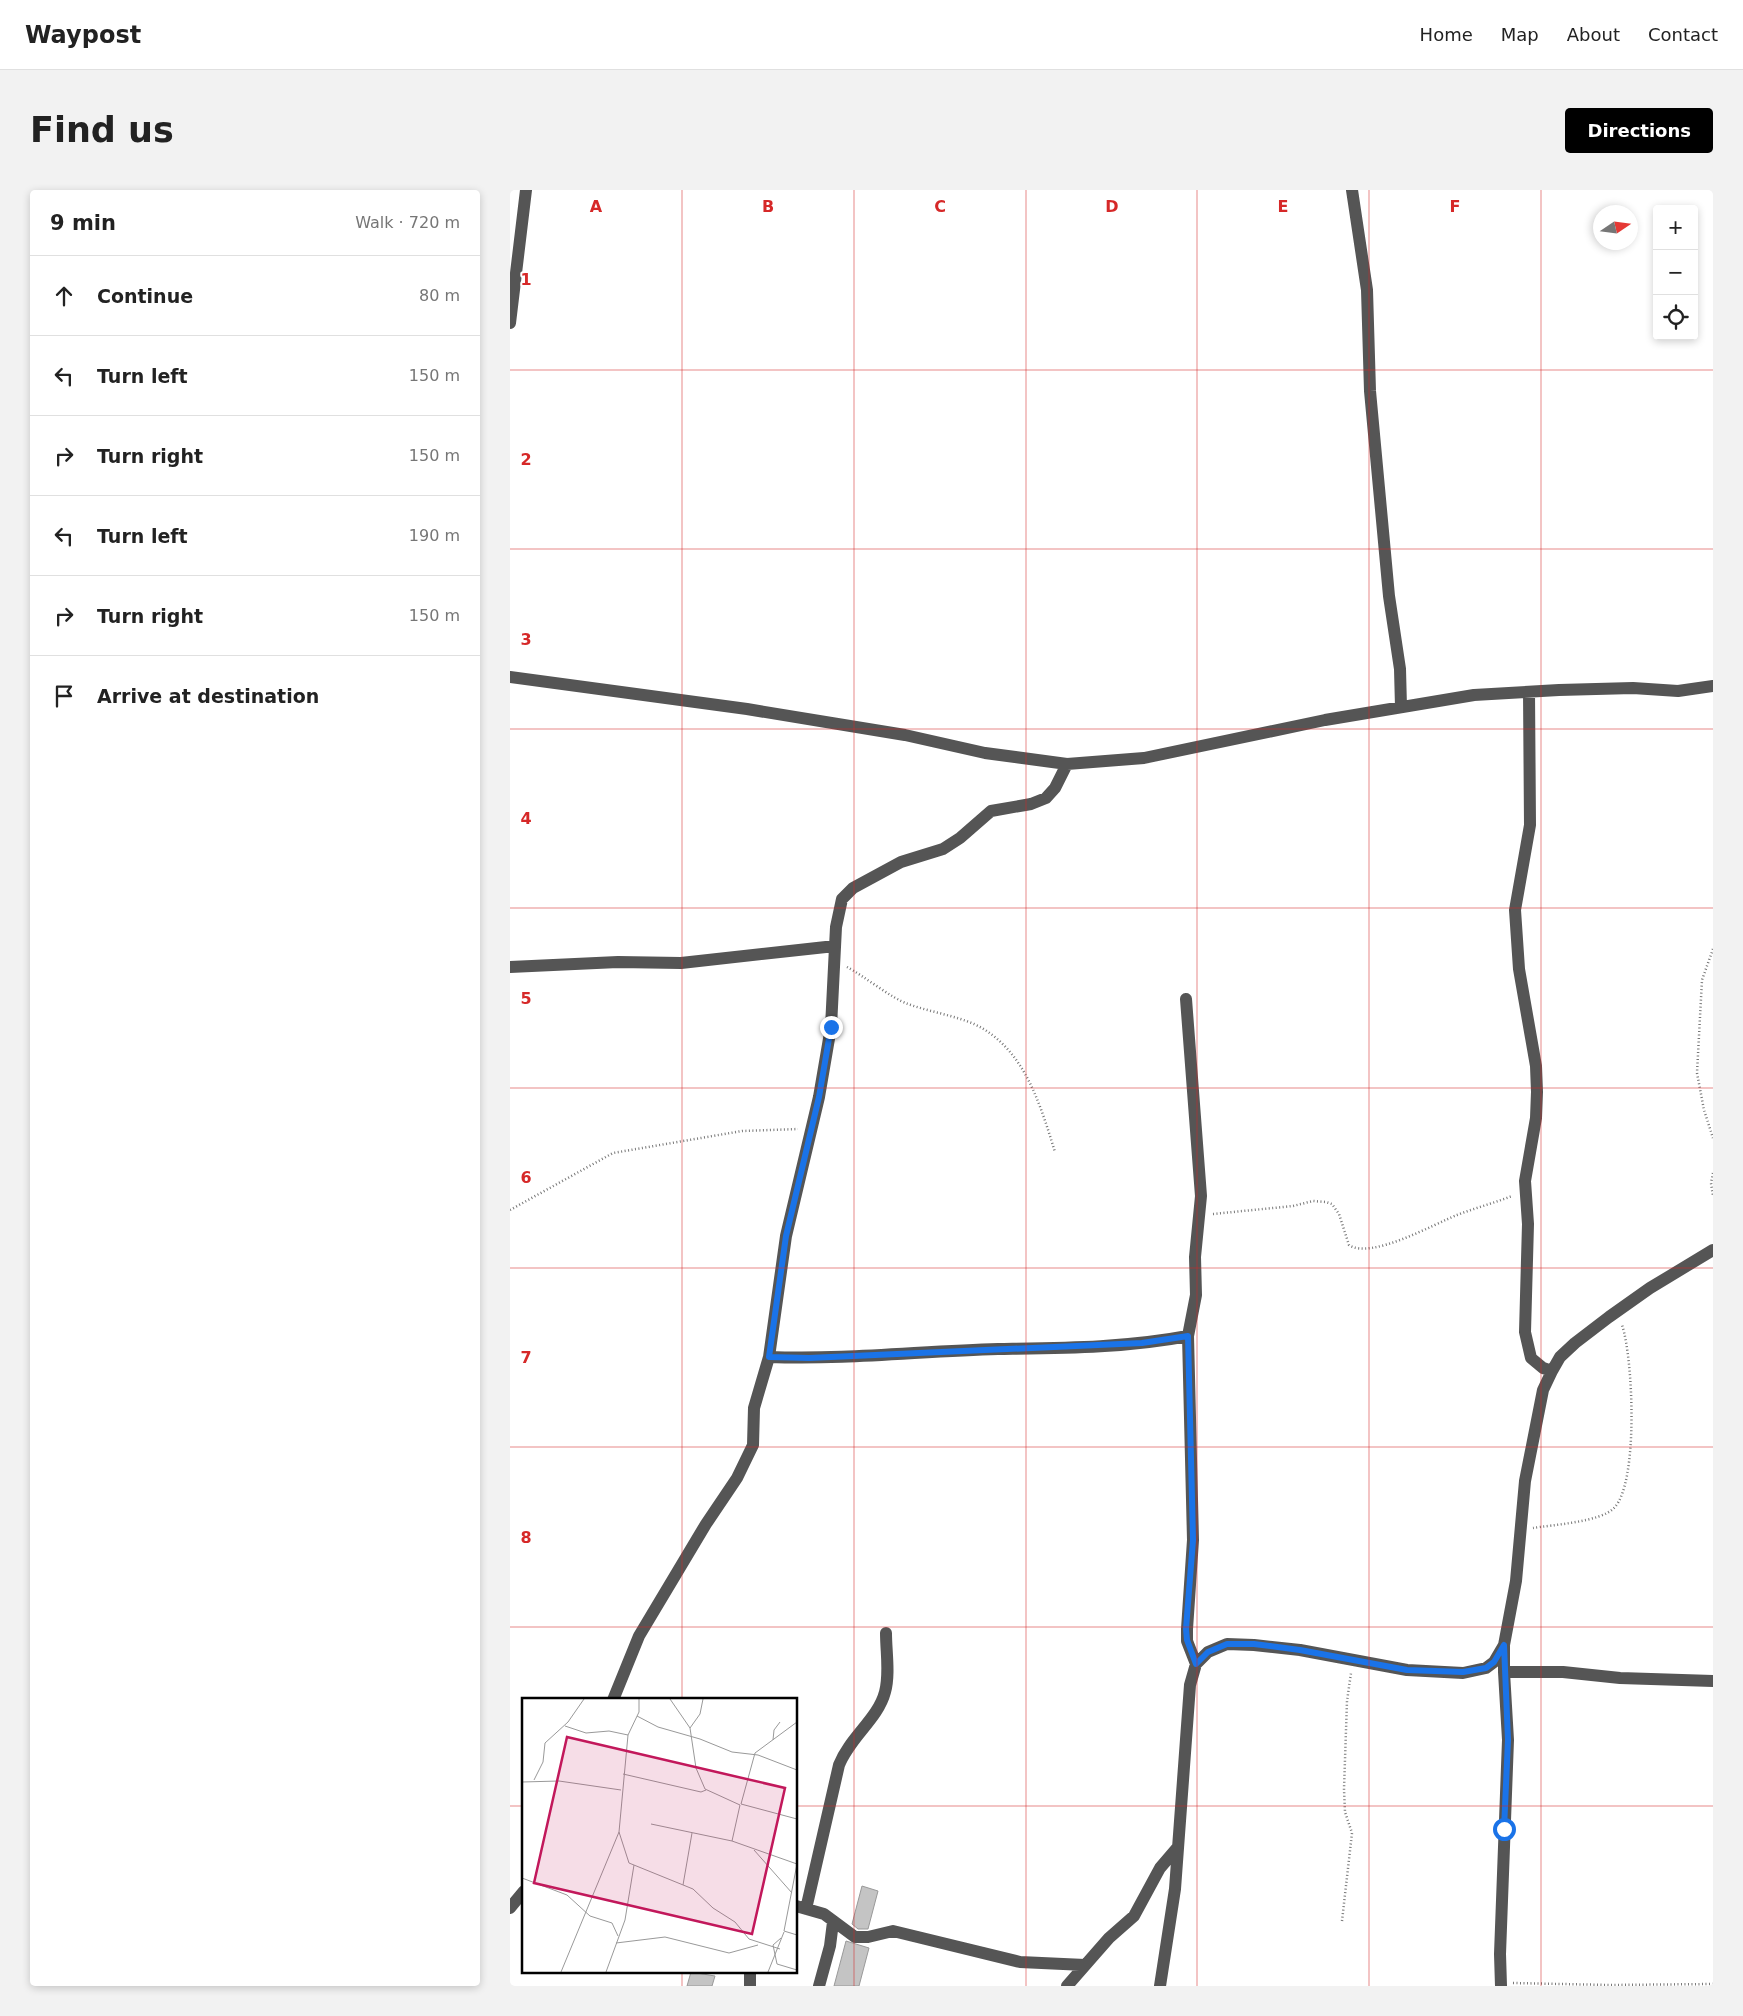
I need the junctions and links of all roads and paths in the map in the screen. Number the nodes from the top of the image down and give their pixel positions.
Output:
1 (526, 190) edge
2 (1352, 190) edge
3 (510, 323) edge
4 (510, 677) edge
5 (1713, 686) edge
6 (1529, 692) junction
7 (1401, 707) junction
8 (1067, 764) junction
9 (835, 946) junction
10 (1713, 949) edge
11 (834, 960) junction
12 (510, 967) edge
13 (1186, 1000) dead end
14 (812, 1130) junction
15 (1713, 1136) edge
16 (1056, 1152) dead end
17 (1713, 1173) edge
18 (1525, 1191) junction
19 (1713, 1196) edge
20 (510, 1210) edge
21 (1200, 1216) junction
22 (1713, 1250) edge
23 (1617, 1311) junction
24 (1188, 1336) junction
25 (769, 1357) junction
26 (1552, 1372) junction
27 (1520, 1529) junction
28 (886, 1633) dead end
29 (1504, 1645) junction
30 (1353, 1662) junction
31 (1196, 1664) junction
32 (1504, 1672) junction
33 (1713, 1681) edge
34 (614, 1698) edge
35 (1178, 1847) junction
36 (522, 1893) edge
37 (510, 1908) edge
38 (801, 1908) edge
39 (833, 1922) junction
40 (1342, 1922) dead end
41 (1085, 1965) junction
42 (1713, 1984) edge
43 (1501, 1985) edge
44 (819, 1986) edge
45 (1067, 1986) edge
46 (1160, 1986) edge

1 - 3 street
2 - 7 street
4 - 8 street
5 - 6 street
6 - 7 street
6 - 18 street
7 - 8 street
8 - 9 street
9 - 11 street
9 - 12 street
10 - 15 path
11 - 14 street
11 - 16 path
13 - 21 street
14 - 20 path
14 - 25 street
17 - 19 path
18 - 21 path
18 - 26 street
21 - 24 street
22 - 23 street
23 - 26 street
23 - 27 path
24 - 25 street
24 - 31 street
25 - 34 street
26 - 27 street
27 - 29 street
28 - 38 street
29 - 30 street
29 - 32 street
30 - 31 street
30 - 40 path
31 - 35 street
32 - 33 street
32 - 43 street
35 - 41 street
35 - 46 street
36 - 37 street
38 - 39 street
39 - 41 street
39 - 44 street
41 - 45 street
42 - 43 path

